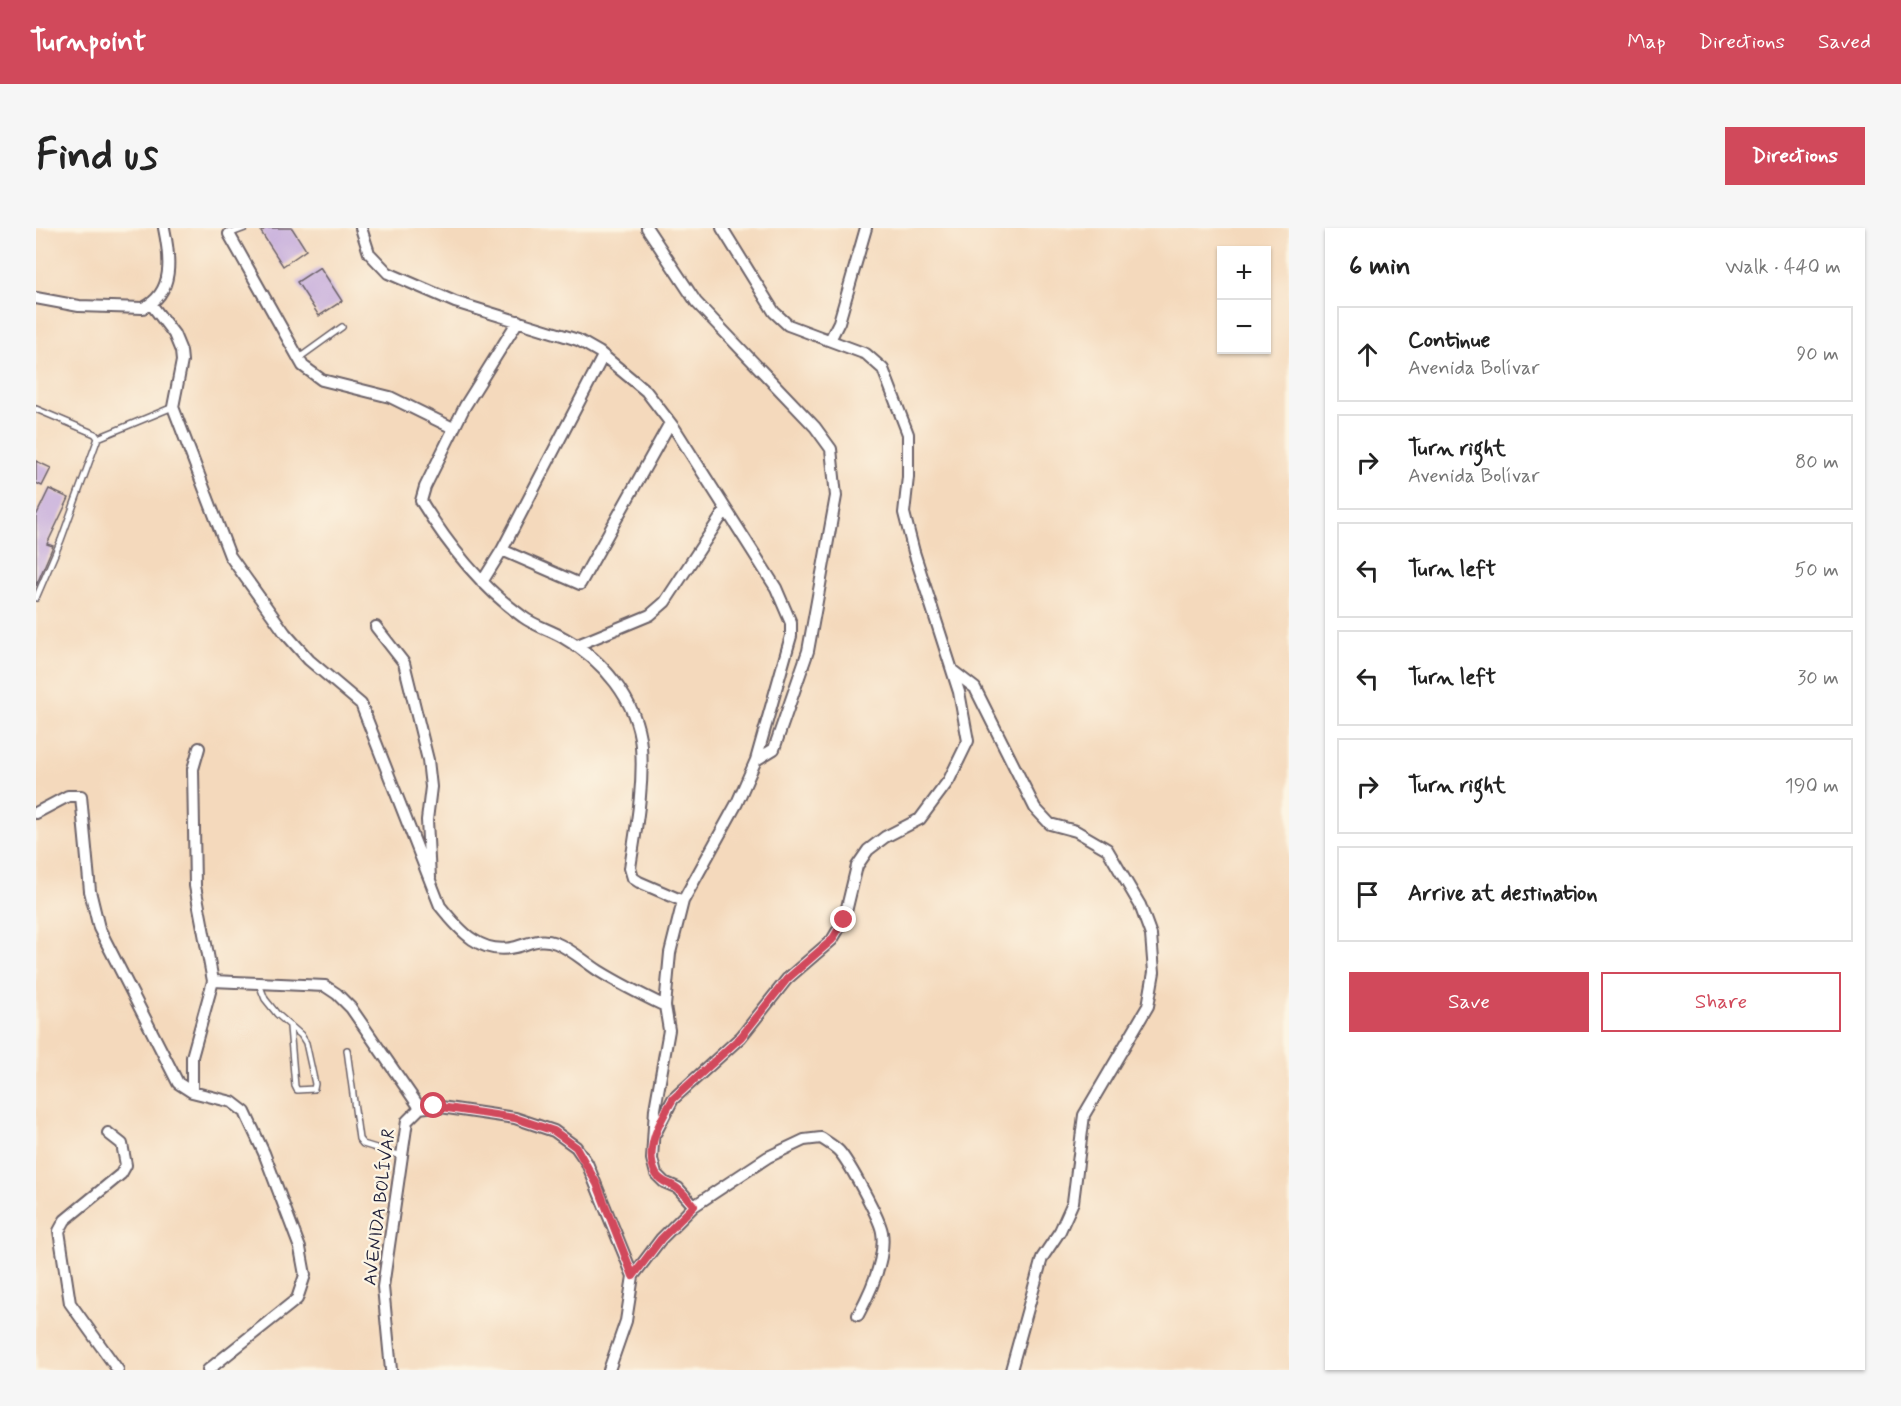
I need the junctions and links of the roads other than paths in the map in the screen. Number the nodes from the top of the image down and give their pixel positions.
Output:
1 (165, 228) edge
2 (245, 228) edge
3 (361, 228) edge
4 (647, 228) edge
5 (722, 228) edge
6 (866, 228) edge
7 (230, 234) joint
8 (36, 298) edge
9 (151, 304) junction
10 (518, 321) junction
11 (342, 327) dead end
12 (830, 340) junction
13 (603, 356) junction
14 (297, 359) junction
15 (173, 407) junction
16 (36, 409) edge
17 (670, 423) junction
18 (453, 428) junction
19 (99, 438) junction
20 (726, 509) junction
21 (502, 550) junction
22 (482, 582) junction
23 (36, 598) edge
24 (376, 627) dead end
25 (575, 646) junction
26 (953, 671) junction
27 (199, 748) dead end
28 (756, 760) junction
29 (36, 813) edge
30 (431, 885) junction
31 (683, 901) junction
32 (213, 981) junction
33 (258, 982) junction
34 (665, 1005) junction
35 (290, 1027) junction
36 (347, 1050) dead end
37 (192, 1092) junction
38 (420, 1108) junction
39 (108, 1133) dead end
40 (654, 1135) junction
41 (402, 1156) junction
42 (694, 1206) junction
43 (633, 1276) junction
44 (858, 1315) dead end
45 (118, 1370) edge
46 (208, 1370) edge
47 (391, 1370) edge
48 (609, 1370) edge
49 (1011, 1370) edge

1 - 9 street
2 - 7 lane
3 - 10 street
4 - 28 street
5 - 12 street
6 - 12 street
7 - 14 street
8 - 9 street
9 - 15 street
10 - 13 street
10 - 18 street
11 - 14 lane
12 - 26 street
13 - 17 street
13 - 21 street
14 - 18 street
15 - 19 lane
15 - 30 street
16 - 19 lane
17 - 20 street
17 - 21 street
18 - 22 street
19 - 23 lane
20 - 25 street
20 - 28 street
21 - 22 street
22 - 25 street
24 - 30 street
25 - 31 street
26 - 40 street
26 - 49 street
27 - 32 street
28 - 31 street
29 - 37 street
30 - 34 street
31 - 34 street
32 - 33 street
32 - 37 street
33 - 35 lane
33 - 38 street
34 - 40 street
35 - 35 lane
36 - 41 lane
37 - 46 street
38 - 41 street, AVENIDA BOLÍVAR
38 - 43 street
39 - 45 street
40 - 42 street
41 - 47 street, AVENIDA BOLÍVAR
42 - 43 street
42 - 44 street
43 - 48 street

